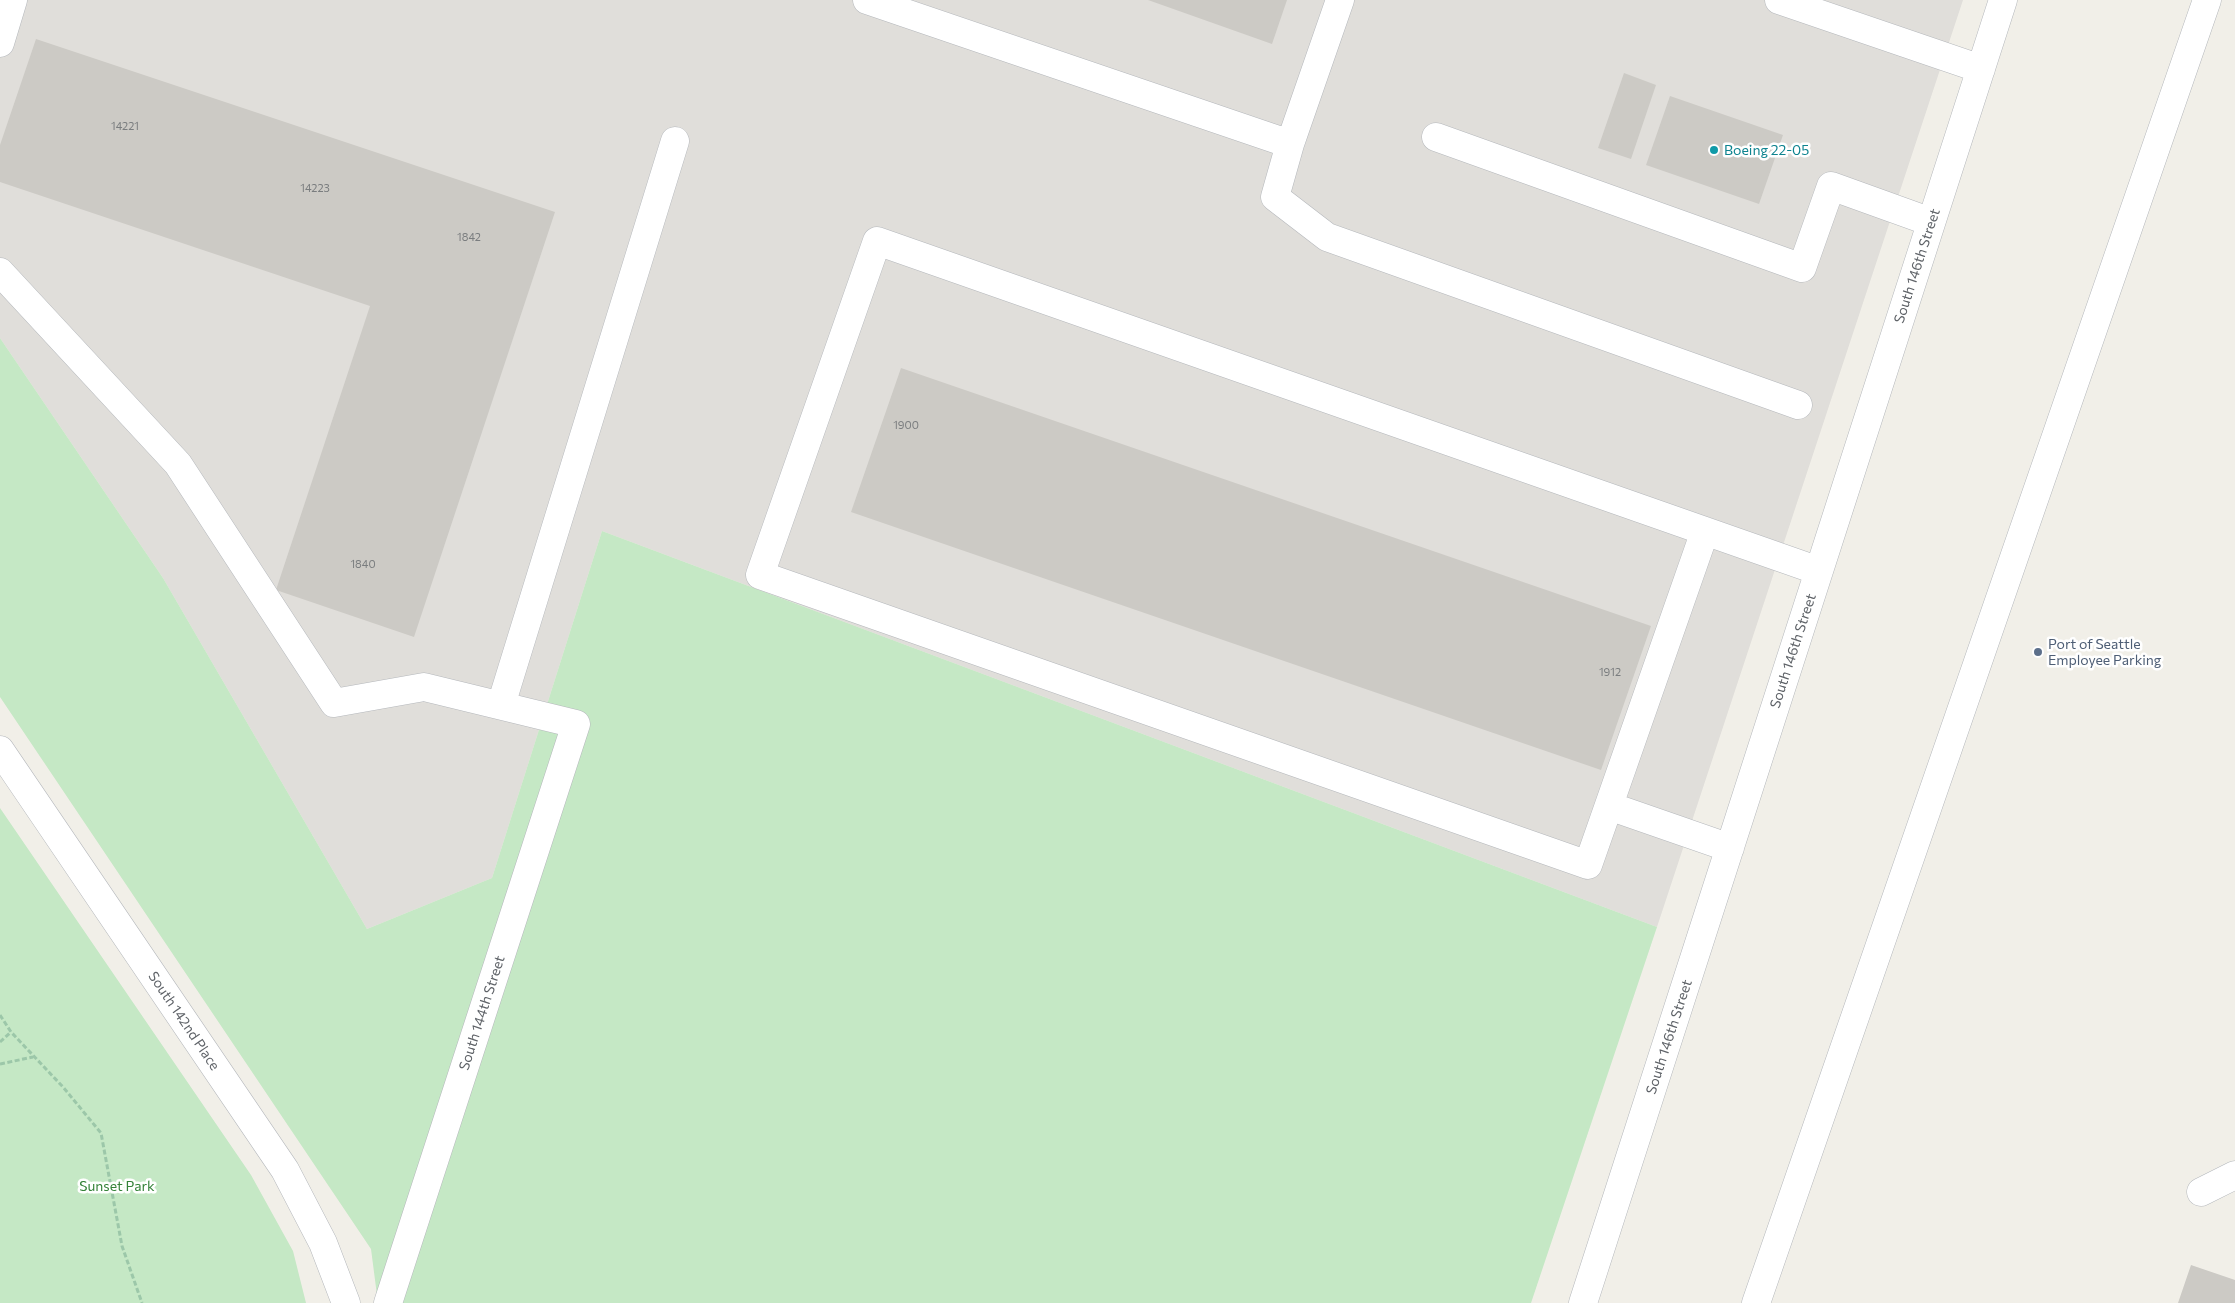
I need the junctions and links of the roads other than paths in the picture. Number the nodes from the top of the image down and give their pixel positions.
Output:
1 (12, 0) edge
2 (867, 0) edge
3 (1340, 0) edge
4 (1780, 0) edge
5 (2003, 0) edge
6 (2207, 0) edge
7 (0, 43) edge
8 (1981, 69) junction
9 (1436, 137) dead end
10 (675, 141) dead end
11 (1290, 144) junction
12 (1931, 222) junction
13 (0, 272) edge
14 (1798, 405) dead end
15 (1705, 531) junction
16 (1819, 571) junction
17 (501, 705) junction
18 (0, 750) edge
19 (1609, 806) junction
20 (1730, 848) junction
21 (2235, 1175) edge
22 (2200, 1192) dead end
23 (346, 1303) edge
24 (388, 1303) edge
25 (1583, 1303) edge
26 (1756, 1303) edge

1 - 7 street
2 - 11 street
3 - 11 street
4 - 8 street
5 - 8 street, South 146th Street
6 - 26 street
8 - 12 street, South 146th Street
9 - 12 street
10 - 17 street
11 - 14 street
12 - 16 street, South 146th Street
13 - 17 street
15 - 16 street
15 - 19 street
15 - 19 street
16 - 20 street, South 146th Street
17 - 24 street, South 144th Street
18 - 23 street, South 142nd Place
19 - 20 street
20 - 25 street, South 146th Street
21 - 22 street

